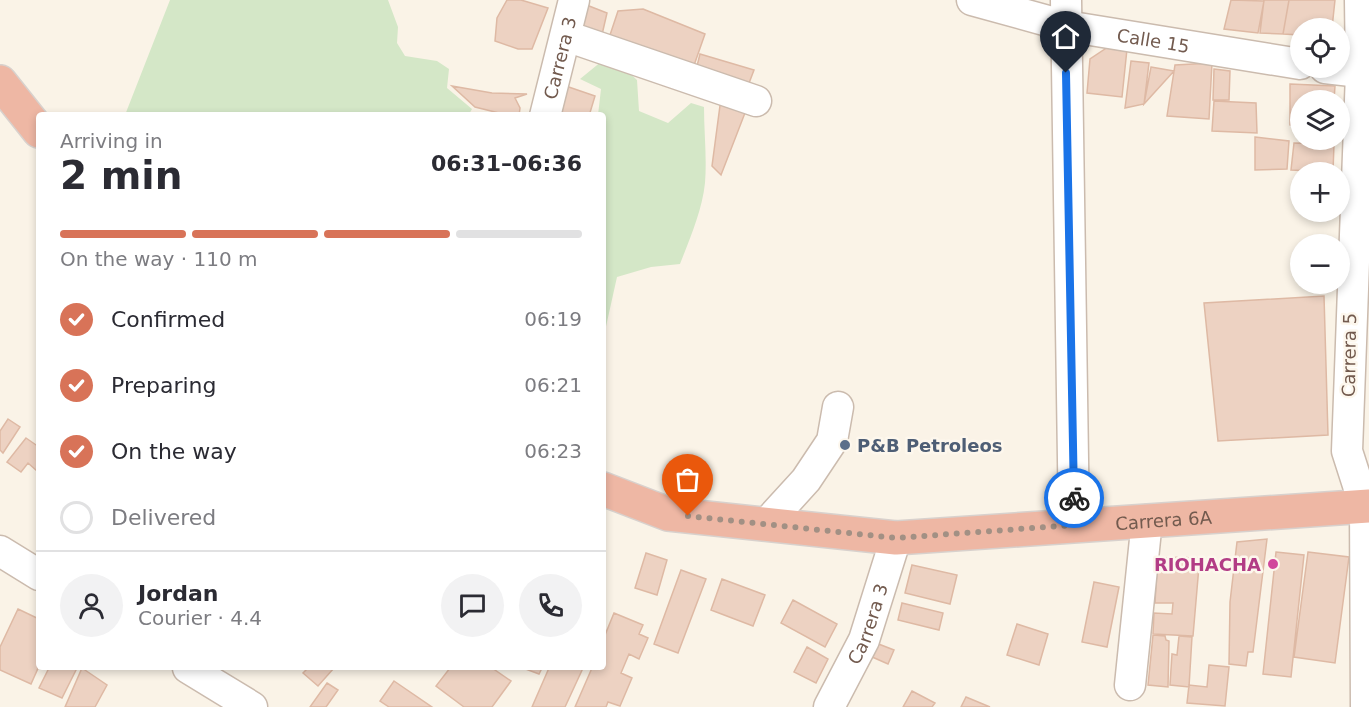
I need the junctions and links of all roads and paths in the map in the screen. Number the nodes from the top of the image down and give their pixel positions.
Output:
1 (574, 0) edge
2 (972, 0) edge
3 (1360, 0) edge
4 (1066, 13) edge
5 (566, 36) junction
6 (1290, 62) edge
7 (1350, 71) edge
8 (1365, 73) edge
9 (0, 82) edge
10 (756, 101) dead end
11 (546, 112) edge
12 (36, 127) edge
13 (838, 407) dead end
14 (606, 490) edge
15 (1367, 507) edge
16 (1147, 520) junction
17 (766, 524) junction
18 (1074, 525) junction
19 (896, 538) junction
20 (0, 551) edge
21 (36, 573) edge
22 (191, 670) edge
23 (1130, 684) dead end
24 (252, 707) edge
25 (830, 707) edge
26 (1366, 707) edge

1 - 5 street, Carrera 3
2 - 4 street, Calle 15
3 - 8 street, Carrera 5
4 - 6 street, Calle 15
4 - 18 street
5 - 10 street
5 - 11 street, Carrera 3
7 - 8 street
8 - 15 street, Carrera 5
9 - 12 highway
13 - 17 street
14 - 17 highway, Carrera 6A
15 - 16 highway, Carrera 6A
15 - 26 street, Carrera 5
16 - 18 highway, Carrera 6A
16 - 23 street
17 - 19 highway, Carrera 6A
18 - 19 highway, Carrera 6A
19 - 25 street, Carrera 3
20 - 21 street
22 - 24 street

